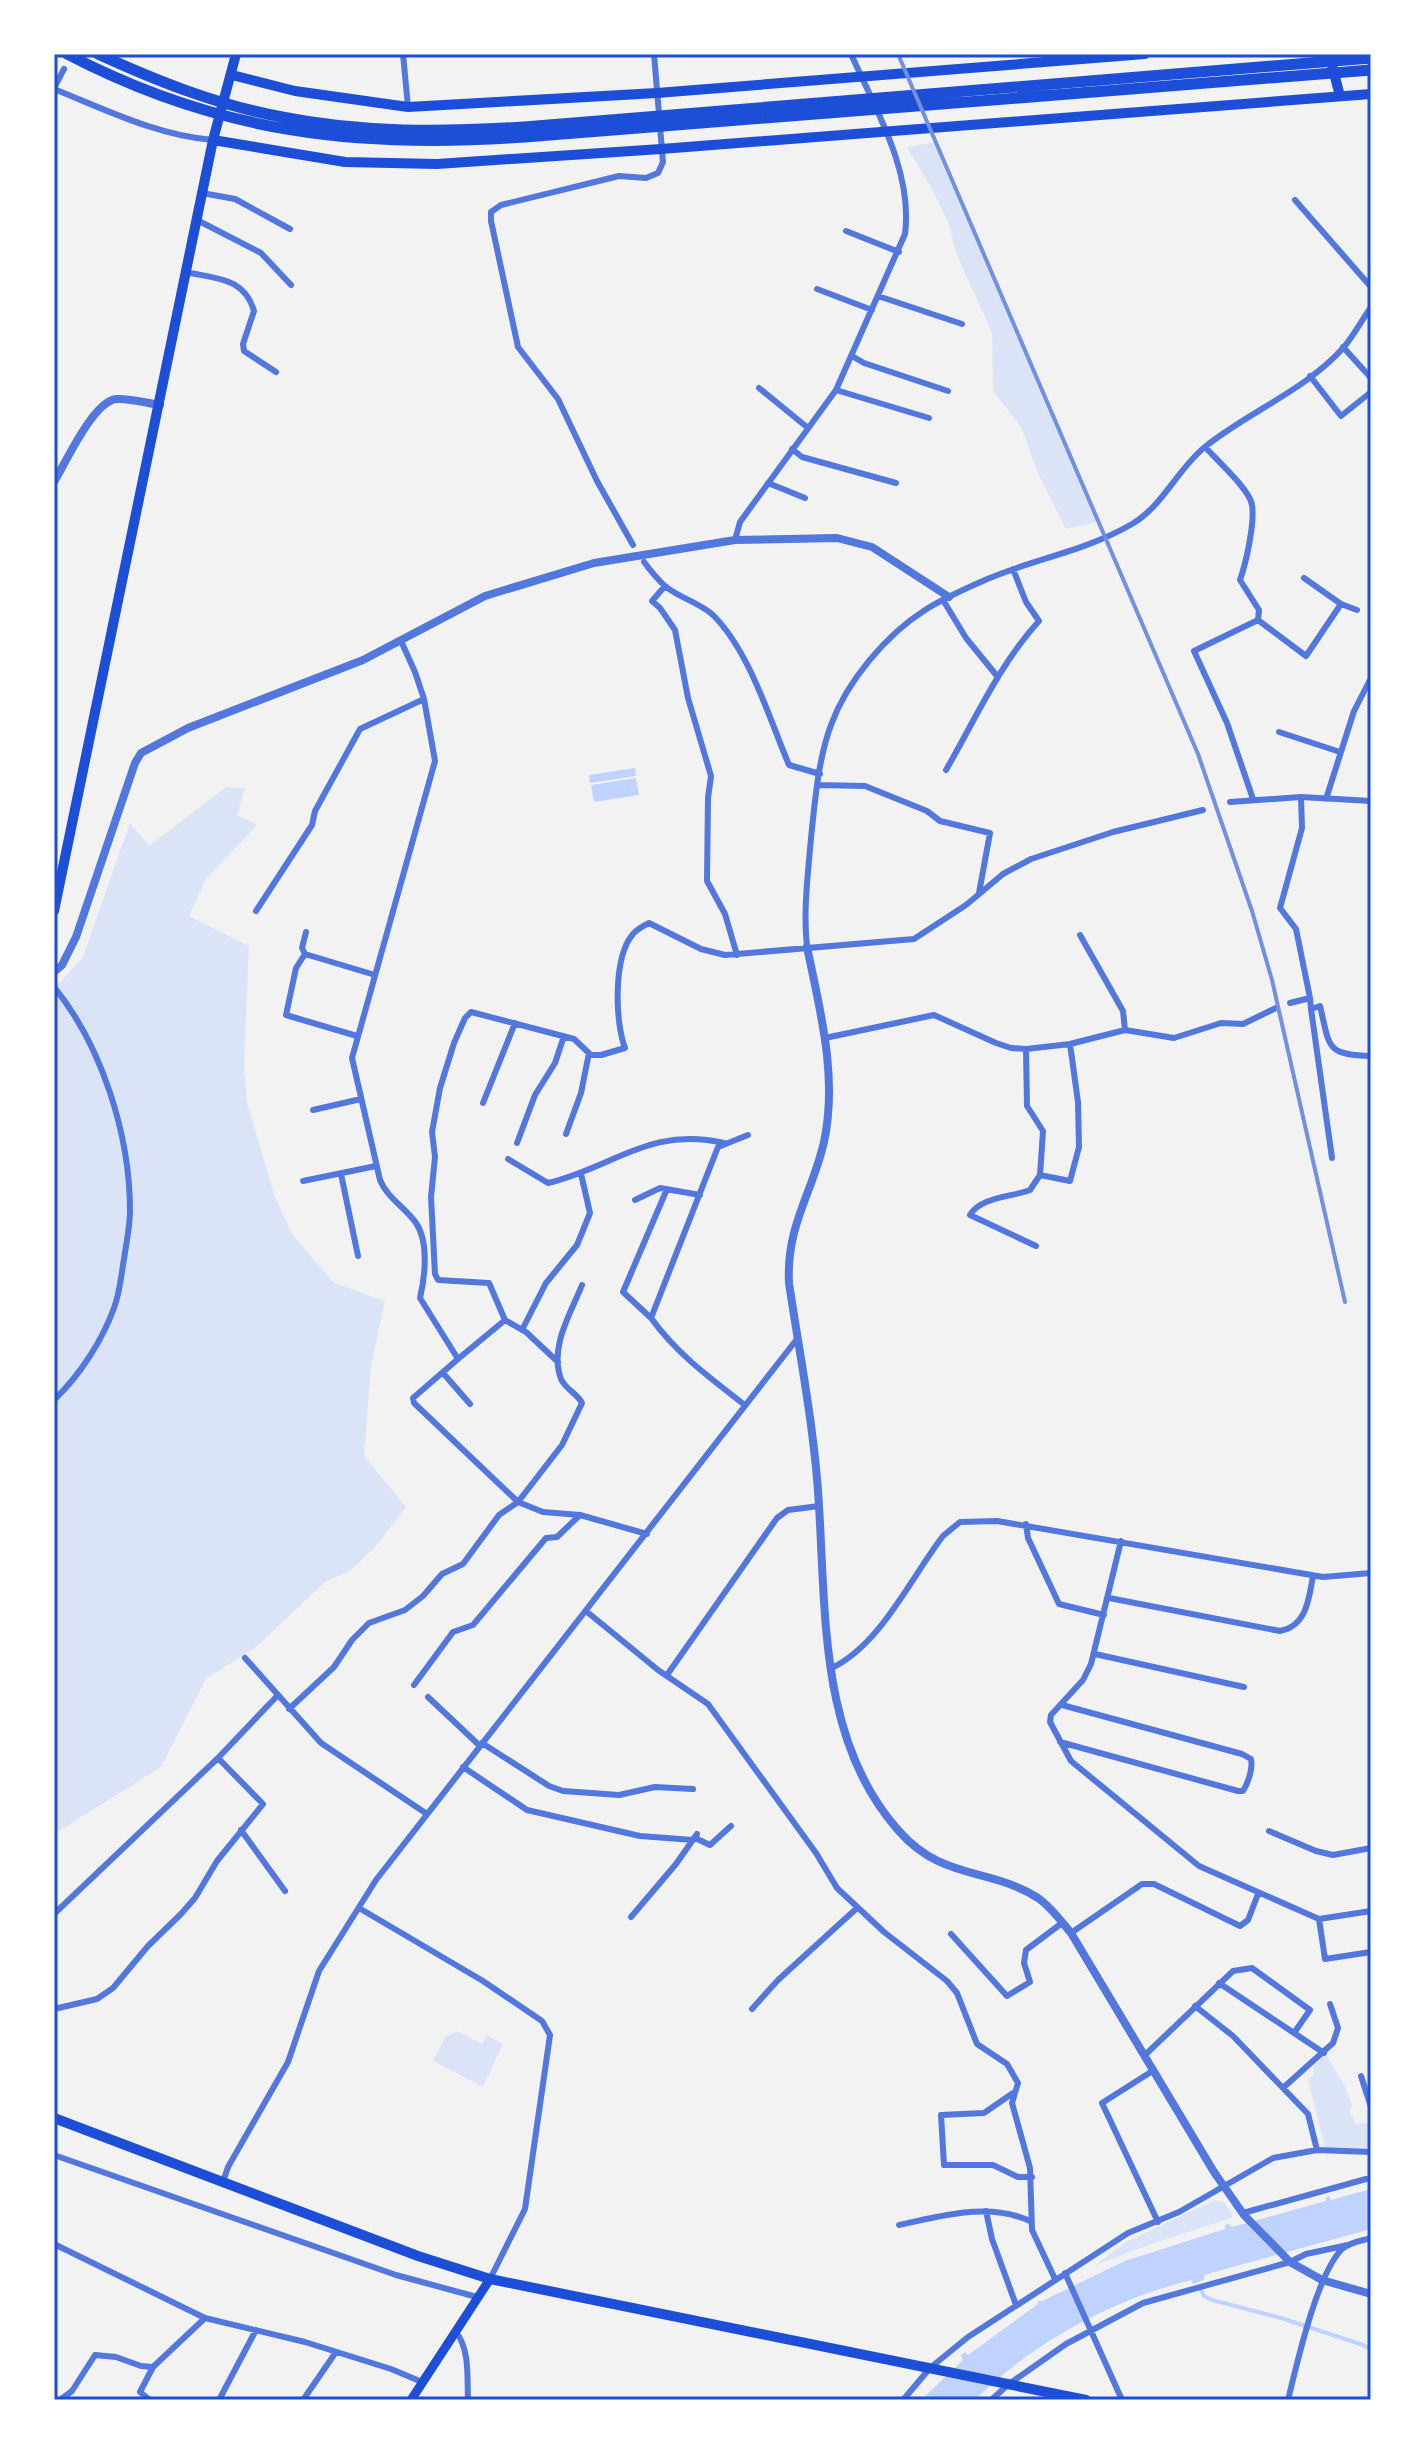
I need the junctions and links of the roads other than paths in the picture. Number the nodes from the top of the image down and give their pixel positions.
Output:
1 (67, 54) edge
2 (98, 54) edge
3 (236, 54) edge
4 (403, 54) edge
5 (654, 54) edge
6 (851, 54) edge
7 (1145, 54) edge
8 (1329, 54) edge
9 (1371, 58) edge
10 (64, 69) dead end
11 (1371, 70) edge
12 (232, 75) junction
13 (54, 88) edge
14 (1069, 89) junction
15 (657, 93) junction
16 (1339, 93) junction
17 (1371, 94) edge
18 (184, 97) junction
19 (408, 107) junction
20 (213, 140) junction
21 (661, 149) junction
22 (202, 193) junction
23 (1295, 200) dead end
24 (197, 220) junction
25 (290, 229) dead end
26 (846, 231) dead end
27 (899, 252) junction
28 (186, 272) junction
29 (291, 285) dead end
30 (1371, 287) edge
31 (817, 289) dead end
32 (878, 296) junction
33 (1371, 307) edge
34 (872, 310) junction
35 (962, 324) dead end
36 (1343, 347) junction
37 (852, 356) junction
38 (276, 372) dead end
39 (1310, 376) junction
40 (1371, 378) edge
41 (759, 388) dead end
42 (836, 390) junction
43 (948, 391) dead end
44 (1371, 392) edge
45 (160, 405) junction
46 (929, 418) dead end
47 (808, 428) junction
48 (1205, 447) junction
49 (792, 449) junction
50 (54, 482) edge
51 (768, 483) junction
52 (896, 483) dead end
53 (805, 498) dead end
54 (735, 540) junction
55 (633, 545) dead end
56 (644, 562) dead end
57 (1013, 569) junction
58 (1304, 578) dead end
59 (665, 586) junction
60 (946, 598) junction
61 (1341, 604) junction
62 (1357, 610) dead end
63 (1258, 620) junction
64 (401, 641) junction
65 (997, 676) junction
66 (1371, 678) edge
67 (424, 699) junction
68 (1279, 732) dead end
69 (1340, 752) junction
70 (946, 770) dead end
71 (820, 774) junction
72 (818, 785) junction
73 (1301, 797) junction
74 (1253, 799) junction
75 (1326, 799) junction
76 (1371, 801) edge
77 (1230, 802) dead end
78 (1203, 810) dead end
79 (979, 893) junction
80 (54, 911) edge
81 (256, 911) dead end
82 (306, 932) dead end
83 (1080, 935) dead end
84 (807, 947) junction
85 (305, 954) junction
86 (737, 955) junction
87 (54, 972) edge
88 (375, 975) junction
89 (54, 987) edge
90 (1310, 998) junction
91 (1290, 1003) dead end
92 (1276, 1008) dead end
93 (1311, 1009) junction
94 (515, 1023) junction
95 (1125, 1030) junction
96 (357, 1036) junction
97 (564, 1036) junction
98 (825, 1038) junction
99 (1070, 1044) junction
100 (1026, 1049) junction
101 (589, 1053) junction
102 (1371, 1056) edge
103 (361, 1099) junction
104 (483, 1103) dead end
105 (313, 1110) dead end
106 (566, 1134) dead end
107 (748, 1135) dead end
108 (517, 1143) dead end
109 (724, 1143) junction
110 (1332, 1158) dead end
111 (508, 1159) dead end
112 (376, 1166) junction
113 (341, 1174) junction
114 (581, 1174) junction
115 (1040, 1175) junction
116 (303, 1181) dead end
117 (667, 1189) junction
118 (700, 1195) junction
119 (635, 1200) dead end
120 (1036, 1246) dead end
121 (358, 1256) dead end
122 (582, 1285) dead end
123 (651, 1318) junction
124 (505, 1320) junction
125 (522, 1330) junction
126 (797, 1339) junction
127 (458, 1359) junction
128 (558, 1362) junction
129 (443, 1373) junction
130 (54, 1400) edge
131 (470, 1404) dead end
132 (745, 1405) junction
133 (518, 1502) junction
134 (819, 1506) junction
135 (580, 1515) junction
136 (1026, 1524) junction
137 (647, 1534) junction
138 (1121, 1541) junction
139 (1371, 1573) edge
140 (1313, 1576) junction
141 (1109, 1598) junction
142 (586, 1611) junction
143 (1104, 1615) junction
144 (1095, 1654) junction
145 (245, 1658) dead end
146 (832, 1668) junction
147 (667, 1675) junction
148 (414, 1685) dead end
149 (1244, 1687) dead end
150 (278, 1695) junction
151 (428, 1697) dead end
152 (1062, 1705) junction
153 (289, 1709) junction
154 (1060, 1742) junction
155 (481, 1744) junction
156 (218, 1758) junction
157 (463, 1767) junction
158 (693, 1789) dead end
159 (427, 1814) junction
160 (731, 1826) dead end
161 (241, 1830) junction
162 (1269, 1831) dead end
163 (695, 1837) junction
164 (1371, 1848) edge
165 (285, 1891) dead end
166 (1258, 1894) junction
167 (359, 1908) junction
168 (857, 1908) junction
169 (1371, 1911) edge
170 (54, 1914) edge
171 (631, 1917) dead end
172 (1319, 1919) junction
173 (1062, 1923) junction
174 (1071, 1933) junction
175 (951, 1934) dead end
176 (1371, 1952) edge
177 (1219, 1983) junction
178 (1330, 2004) dead end
179 (1195, 2006) junction
180 (54, 2009) edge
181 (752, 2009) dead end
182 (1294, 2033) junction
183 (1324, 2053) junction
184 (1145, 2055) junction
185 (1154, 2070) junction
186 (1361, 2076) dead end
187 (1284, 2087) junction
188 (1013, 2093) junction
189 (1371, 2107) edge
190 (54, 2118) edge
191 (1317, 2150) junction
192 (1371, 2152) edge
193 (54, 2155) edge
194 (1032, 2177) junction
195 (1366, 2179) dead end
196 (223, 2182) junction
197 (1224, 2187) junction
198 (986, 2211) junction
199 (1244, 2214) junction
200 (1030, 2221) junction
201 (1158, 2222) junction
202 (899, 2225) dead end
203 (1371, 2238) edge
204 (54, 2244) edge
205 (1348, 2245) junction
206 (1288, 2260) junction
207 (1066, 2276) junction
208 (490, 2279) junction
209 (1055, 2279) junction
210 (1322, 2280) junction
211 (1371, 2294) edge
212 (477, 2297) junction
213 (1016, 2305) junction
214 (205, 2318) junction
215 (1091, 2329) junction
216 (256, 2330) junction
217 (456, 2332) junction
218 (336, 2352) junction
219 (153, 2367) junction
220 (935, 2368) junction
221 (422, 2382) junction
222 (1006, 2384) junction
223 (140, 2392) junction
224 (60, 2400) edge
225 (134, 2400) edge
226 (150, 2400) edge
227 (219, 2400) edge
228 (303, 2400) edge
229 (411, 2400) edge
230 (468, 2400) edge
231 (903, 2400) edge
232 (991, 2400) edge
233 (1086, 2400) edge
234 (1122, 2400) edge
235 (1288, 2400) edge

1 - 18 highway
2 - 18 highway
3 - 12 main road
4 - 19 street
5 - 15 street
6 - 27 street
7 - 15 main road
8 - 16 main road
9 - 14 highway
10 - 13 street
11 - 14 highway
12 - 19 main road
12 - 20 main road
13 - 20 street
14 - 18 highway
15 - 19 main road
15 - 21 street
16 - 17 main road
16 - 21 main road
20 - 21 main road
20 - 22 main road
21 - 55 street
22 - 24 main road
22 - 25 street
23 - 30 street
24 - 28 main road
24 - 29 street
26 - 27 street
27 - 32 street
28 - 38 street
28 - 45 main road
31 - 34 street
32 - 34 street
32 - 35 street
33 - 36 street
34 - 37 street
36 - 39 street
36 - 40 street
37 - 42 street
37 - 43 street
39 - 44 street
39 - 48 street
41 - 47 street
42 - 46 street
42 - 47 street
45 - 50 street
45 - 80 main road
47 - 49 street
48 - 57 street
48 - 63 street
49 - 51 street
49 - 52 street
51 - 53 street
51 - 54 street
54 - 60 street
54 - 64 street
56 - 59 street
57 - 60 street
57 - 65 street
58 - 61 street
59 - 71 street
59 - 86 street
60 - 65 street
60 - 71 street
61 - 62 street
61 - 63 street
63 - 74 street
64 - 67 street
64 - 87 street
65 - 70 street
66 - 69 street
67 - 81 street
67 - 88 street
68 - 69 street
69 - 75 street
71 - 72 street
72 - 79 street
72 - 84 street
73 - 74 street
73 - 75 street
73 - 90 street
74 - 77 street
75 - 76 street
78 - 79 street
79 - 84 street
82 - 85 street
83 - 95 street
84 - 86 street
84 - 98 street
85 - 88 street
85 - 96 street
86 - 101 street
88 - 96 street
89 - 130 street
90 - 91 street
90 - 93 street
92 - 95 street
93 - 102 street
93 - 110 street
94 - 97 street
94 - 104 street
94 - 124 street
95 - 99 street
96 - 103 street
97 - 101 street
97 - 108 street
98 - 100 street
98 - 126 street
99 - 100 street
99 - 115 street
100 - 115 street
101 - 106 street
103 - 105 street
103 - 112 street
107 - 109 street
109 - 114 street
109 - 118 street
111 - 114 street
112 - 113 street
112 - 127 street
113 - 116 street
113 - 121 street
114 - 125 street
115 - 120 street
117 - 118 street
117 - 119 street
117 - 123 street
118 - 123 street
122 - 128 street
123 - 132 street
124 - 125 street
124 - 127 street
125 - 128 street
126 - 132 street
126 - 134 street
127 - 129 street
128 - 133 street
129 - 131 street
129 - 133 street
132 - 137 street
133 - 135 street
133 - 153 street
134 - 146 street
134 - 147 street
135 - 137 street
135 - 148 street
136 - 138 street
136 - 143 street
136 - 146 street
137 - 142 street
138 - 140 street
138 - 141 street
139 - 140 street
140 - 141 street
141 - 143 street
142 - 147 street
142 - 155 street
143 - 144 street
144 - 149 street
144 - 152 street
145 - 150 street
146 - 173 street
147 - 168 street
150 - 153 street
150 - 156 street
151 - 155 street
152 - 154 street
152 - 154 street
153 - 159 street
154 - 166 street
155 - 157 street
155 - 158 street
156 - 161 street
156 - 170 street
157 - 159 street
157 - 163 street
159 - 167 street
160 - 163 street
161 - 165 street
161 - 180 street
162 - 164 street
163 - 171 street
166 - 172 street
166 - 174 street
167 - 196 street
167 - 208 street
168 - 181 street
168 - 188 street
169 - 172 street
172 - 176 street
173 - 174 street
173 - 175 street
174 - 184 street
177 - 179 street
177 - 182 street
177 - 182 street
178 - 183 street
179 - 184 street
179 - 187 street
182 - 183 street
183 - 187 street
184 - 185 street
185 - 197 street
185 - 201 street
186 - 189 street
187 - 191 street
188 - 194 street
188 - 194 street
190 - 196 main road
191 - 192 street
191 - 197 street
193 - 212 street
194 - 200 street
195 - 199 street
196 - 208 main road
197 - 199 street
197 - 201 street
198 - 200 street
198 - 202 street
198 - 213 street
199 - 206 street
200 - 209 street
201 - 207 street
203 - 205 street
204 - 214 street
205 - 206 street
205 - 210 street
206 - 210 street
206 - 215 street
207 - 209 street
207 - 215 street
208 - 212 main road
208 - 220 main road
209 - 213 street
210 - 211 street
210 - 235 street
212 - 217 main road
213 - 220 street
214 - 216 street
214 - 219 street
215 - 222 street
215 - 234 street
216 - 218 street
216 - 227 street
217 - 221 main road
217 - 230 street
218 - 221 street
218 - 228 street
219 - 223 street
219 - 224 street
220 - 222 main road
220 - 231 street
221 - 229 main road
222 - 232 street
222 - 233 main road
223 - 225 street
223 - 226 street

